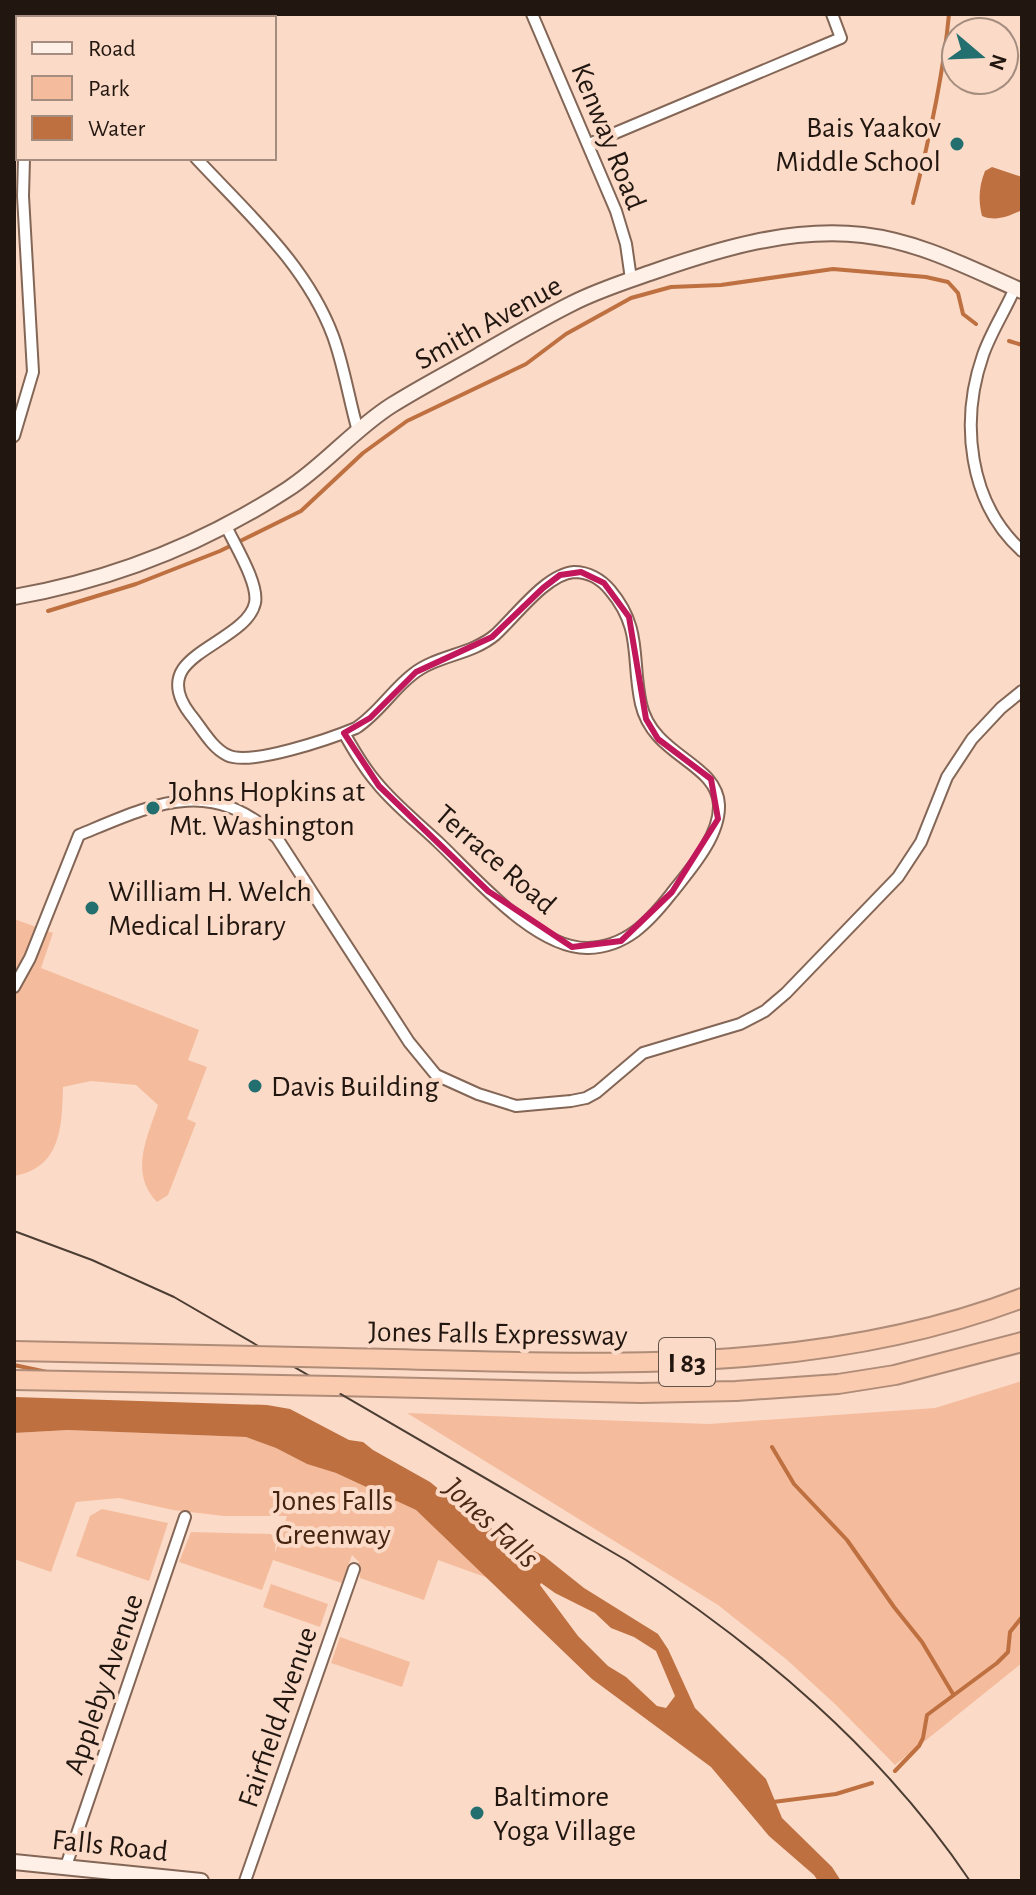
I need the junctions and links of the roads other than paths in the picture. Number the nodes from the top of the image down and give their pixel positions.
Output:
1 (532, 14) edge
2 (832, 14) edge
3 (589, 144) junction
4 (24, 160) edge
5 (198, 160) edge
6 (631, 279) junction
7 (1019, 290) edge
8 (358, 431) junction
9 (14, 436) edge
10 (225, 524) junction
11 (1022, 551) edge
12 (14, 597) edge
13 (1022, 691) edge
14 (344, 733) junction
15 (14, 987) edge
16 (1022, 1298) edge
17 (1022, 1342) edge
18 (14, 1351) edge
19 (14, 1380) edge
20 (185, 1517) dead end
21 (354, 1569) dead end
22 (14, 1862) edge
23 (66, 1866) junction
24 (201, 1881) edge
25 (245, 1881) edge

1 - 3 street, Kenway Road
2 - 3 street
3 - 6 street, Kenway Road
4 - 9 street
5 - 8 street
6 - 7 main road, Smith Avenue
6 - 8 main road, Smith Avenue
7 - 11 street
8 - 10 main road, Smith Avenue
10 - 12 main road, Smith Avenue
10 - 14 street, Terrace Road
13 - 15 street
14 - 14 street, Terrace Road
16 - 18 highway, Jones Falls Expressway / I 83, bridge
17 - 19 highway, Jones Falls Expressway / I 83, bridge
20 - 23 street, Appleby Avenue
21 - 25 street, Fairfield Avenue
22 - 23 main road, Falls Road
23 - 24 main road, Falls Road

